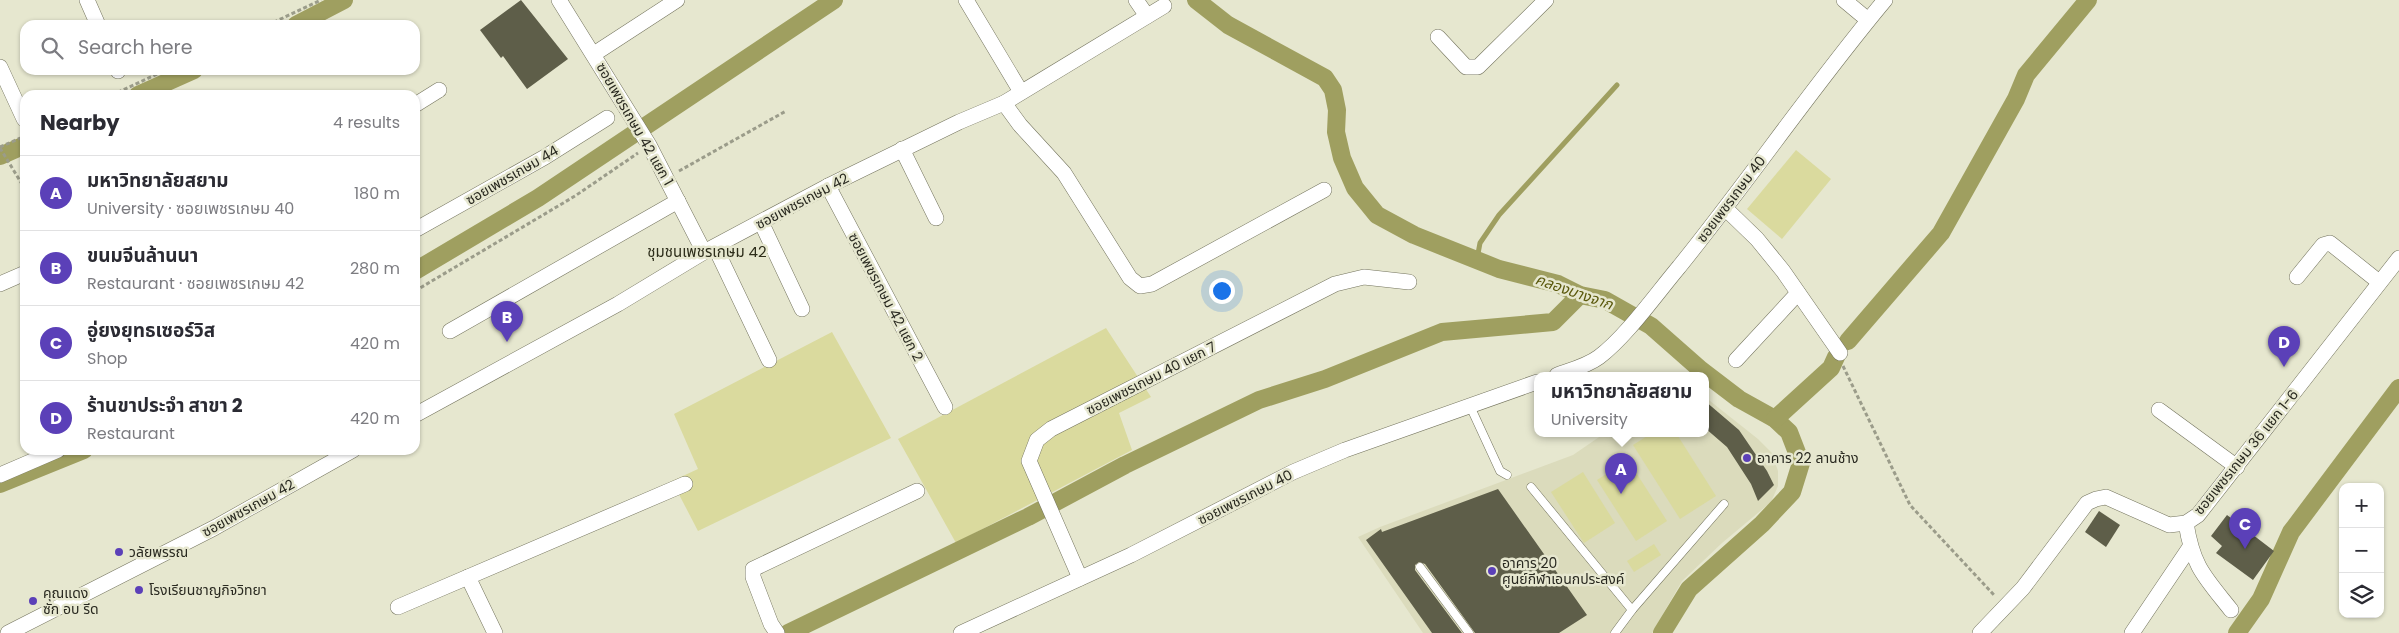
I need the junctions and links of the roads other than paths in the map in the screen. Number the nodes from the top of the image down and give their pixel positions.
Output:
1 (87, 0) edge
2 (558, 0) edge
3 (677, 0) edge
4 (966, 0) edge
5 (1136, 0) edge
6 (1546, 0) edge
7 (1844, 0) edge
8 (1885, 0) edge
9 (1164, 6) dead end
10 (1148, 16) junction
11 (96, 20) edge
12 (1868, 20) junction
13 (1438, 37) dead end
14 (594, 54) junction
15 (0, 67) edge
16 (439, 90) dead end
17 (1020, 92) junction
18 (420, 102) edge
19 (1004, 103) junction
20 (20, 110) edge
21 (607, 118) dead end
22 (902, 150) junction
23 (828, 186) junction
24 (1324, 190) dead end
25 (678, 201) junction
26 (1726, 209) junction
27 (936, 218) dead end
28 (761, 222) junction
29 (420, 225) edge
30 (709, 250) junction
31 (2399, 258) edge
32 (20, 275) edge
33 (2296, 277) dead end
34 (1409, 282) dead end
35 (2380, 282) junction
36 (0, 284) edge
37 (1798, 294) junction
38 (802, 309) dead end
39 (450, 331) dead end
40 (1840, 353) road end
41 (769, 360) dead end
42 (1736, 360) dead end
43 (1565, 372) edge
44 (1534, 383) edge
45 (1470, 406) junction
46 (945, 407) dead end
47 (2159, 410) dead end
48 (420, 412) edge
49 (46, 455) edge
50 (344, 455) edge
51 (2236, 467) junction
52 (0, 475) edge
53 (1507, 476) dead end
54 (685, 484) dead end
55 (1531, 487) dead end
56 (916, 491) dead end
57 (1724, 504) dead end
58 (2186, 523) junction
59 (2190, 547) junction
60 (1420, 567) dead end
61 (468, 577) junction
62 (1080, 578) junction
63 (398, 607) dead end
64 (1632, 610) junction
65 (2231, 610) dead end
66 (8, 633) edge
67 (494, 633) edge
68 (777, 633) edge
69 (961, 633) edge
70 (1469, 633) edge
71 (1615, 633) edge
72 (1980, 633) edge
73 (2132, 633) edge

1 - 11 street
2 - 14 street, ซอยเพชรเกษม 42 แยก 1
3 - 14 street
4 - 17 street
5 - 10 street
6 - 13 street
7 - 12 street
8 - 12 street, ซอยเพชรเกษม 40
9 - 10 street, ซอยเพชรเกษม 42
10 - 17 street, ซอยเพชรเกษม 42
12 - 26 street, ซอยเพชรเกษม 40
14 - 25 street, ซอยเพชรเกษม 42 แยก 1
15 - 20 street
16 - 18 street
17 - 19 street, ซอยเพชรเกษม 42
19 - 22 street, ซอยเพชรเกษม 42
19 - 24 street
21 - 29 street, ซอยเพชรเกษม 44
22 - 23 street, ซอยเพชรเกษม 42
22 - 27 street
23 - 28 street, ซอยเพชรเกษม 42
23 - 46 street, ซอยเพชรเกษม 42 แยก 2
25 - 30 street, ซอยเพชรเกษม 42 แยก 1
25 - 39 street
26 - 37 street
26 - 43 street, ซอยเพชรเกษม 40
28 - 30 street, ซอยเพชรเกษม 42
28 - 38 street
30 - 41 street, ซอยเพชรเกษม 42 แยก 1
30 - 48 street, ซอยเพชรเกษม 42
31 - 35 street, ซอยเพชรเกษม 36 แยก 1-6
32 - 36 street
33 - 35 street
34 - 62 street, ซอยเพชรเกษม 40 แยก 7
35 - 51 street, ซอยเพชรเกษม 36 แยก 1-6
37 - 40 street
37 - 42 street
44 - 45 street, ซอยเพชรเกษม 40
45 - 53 lane
45 - 62 street, ซอยเพชรเกษม 40
47 - 51 street
49 - 52 street
50 - 66 street, ซอยเพชรเกษม 42
51 - 58 street, ซอยเพชรเกษม 36 แยก 1-6
54 - 61 street
55 - 64 lane
56 - 68 street
57 - 64 lane
58 - 59 street
58 - 72 street, ซอยเพชรเกษม 36 แยก 1-6
59 - 65 street
59 - 73 street
60 - 70 lane
61 - 63 street
61 - 67 street
62 - 69 street, ซอยเพชรเกษม 40
64 - 71 lane

